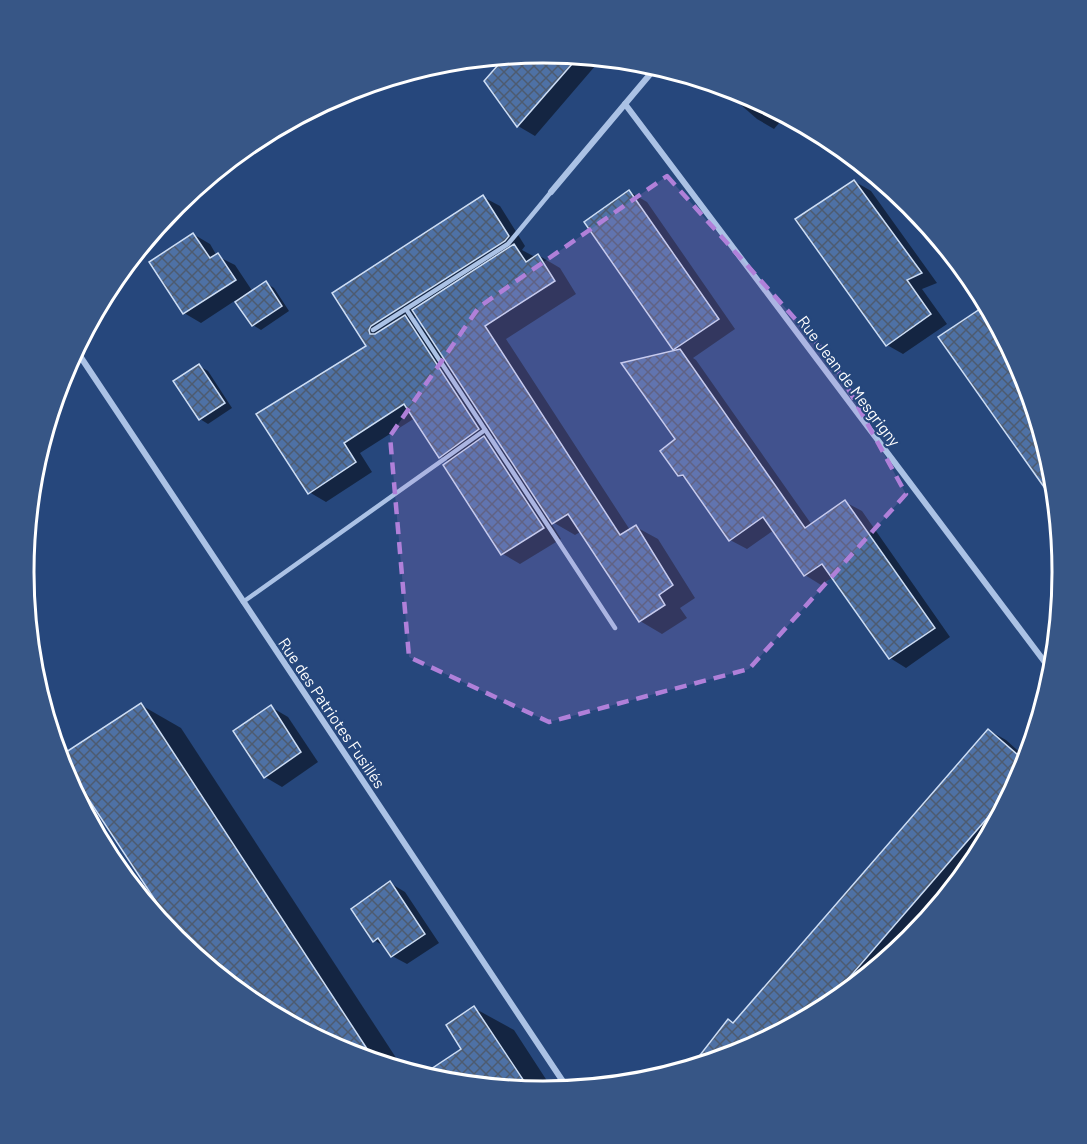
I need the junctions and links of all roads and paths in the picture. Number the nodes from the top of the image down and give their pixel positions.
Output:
1 (650, 74) edge
2 (625, 104) junction
3 (551, 192) joint
4 (406, 309) junction
5 (374, 330) dead end
6 (82, 359) edge
7 (485, 430) junction
8 (243, 602) junction
9 (615, 628) dead end
10 (1044, 662) edge
11 (562, 1080) edge

1 - 2 street
2 - 3 street
2 - 10 street, Rue Jean de Mesgrigny
3 - 4 lane
4 - 5 lane
4 - 7 lane
6 - 8 street, Rue des Patriotes Fusillés
7 - 8 lane
7 - 9 lane
8 - 11 street, Rue des Patriotes Fusillés

